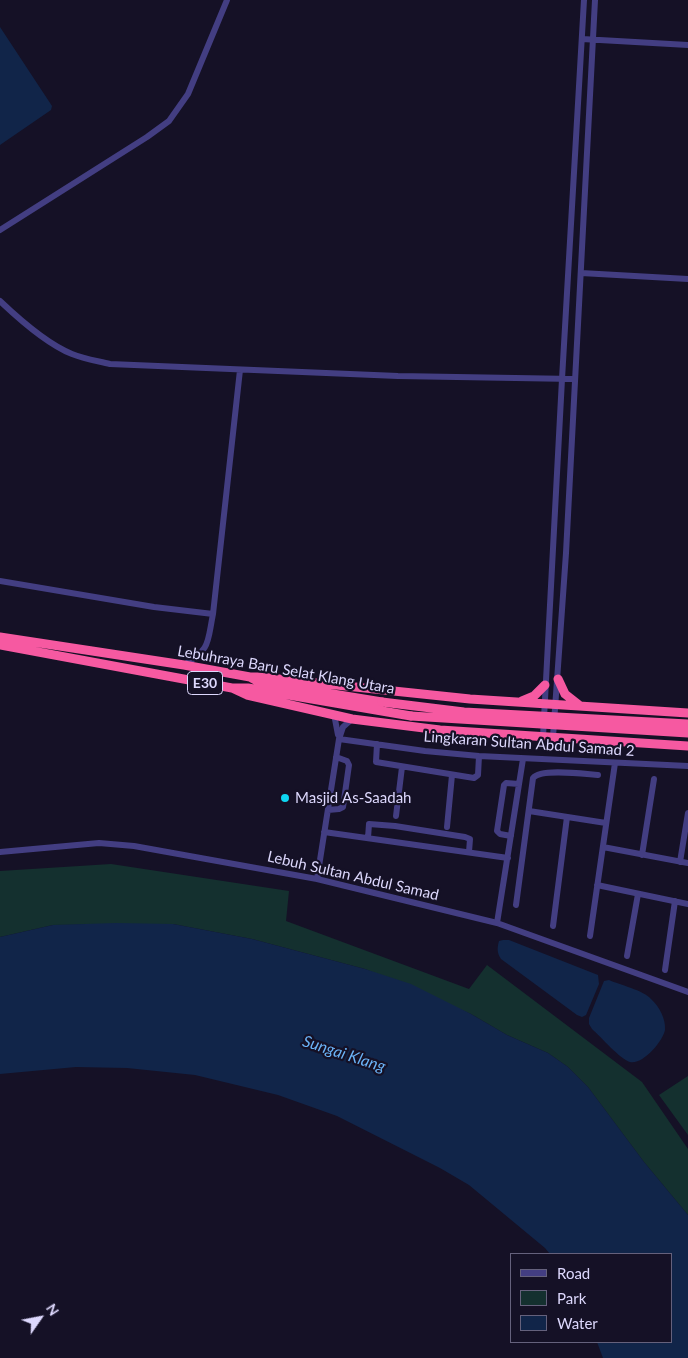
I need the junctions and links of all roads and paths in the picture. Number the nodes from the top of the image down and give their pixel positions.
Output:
1 (227, 0) edge
2 (584, 0) edge
3 (595, 0) edge
4 (582, 39) junction
5 (593, 40) junction
6 (688, 45) edge
7 (577, 115) junction
8 (589, 115) junction
9 (0, 230) edge
10 (581, 273) junction
11 (688, 279) edge
12 (0, 301) edge
13 (240, 370) junction
14 (562, 379) junction
15 (574, 379) junction
16 (556, 487) junction
17 (569, 488) junction
18 (0, 580) edge
19 (213, 614) junction
20 (0, 637) edge
21 (0, 645) edge
22 (184, 665) junction
23 (250, 678) junction
24 (558, 679) junction
25 (545, 684) junction
26 (232, 688) junction
27 (517, 702) junction
28 (544, 704) junction
29 (556, 704) junction
30 (579, 705) junction
31 (688, 713) edge
32 (334, 714) junction
33 (352, 719) junction
34 (688, 724) edge
35 (688, 733) edge
36 (543, 737) junction
37 (553, 737) junction
38 (338, 738) junction
39 (377, 744) junction
40 (688, 746) edge
41 (480, 756) junction
42 (336, 757) junction
43 (523, 759) junction
44 (615, 763) junction
45 (688, 766) edge
46 (402, 767) junction
47 (452, 775) junction
48 (598, 775) dead end
49 (654, 779) dead end
50 (519, 784) junction
51 (328, 810) junction
52 (529, 811) junction
53 (688, 813) edge
54 (396, 816) dead end
55 (567, 817) junction
56 (606, 823) junction
57 (447, 828) dead end
58 (324, 832) junction
59 (511, 836) junction
60 (368, 838) junction
61 (603, 847) junction
62 (0, 852) edge
63 (469, 852) junction
64 (642, 854) junction
65 (508, 858) junction
66 (680, 862) junction
67 (688, 864) edge
68 (317, 879) junction
69 (597, 885) junction
70 (638, 894) junction
71 (675, 901) junction
72 (688, 904) edge
73 (516, 905) dead end
74 (497, 923) junction
75 (553, 926) dead end
76 (590, 936) dead end
77 (627, 956) dead end
78 (666, 970) dead end
79 (688, 992) edge

1 - 9 street
2 - 4 street
3 - 5 street
4 - 5 street
4 - 7 street
5 - 6 street
5 - 8 street
7 - 8 street
7 - 14 street
8 - 10 street
10 - 11 street
10 - 15 street
12 - 13 street
13 - 14 street
13 - 19 street
14 - 15 street
14 - 16 street
15 - 17 street
16 - 17 street
16 - 25 street
17 - 24 street
18 - 19 street
19 - 22 street
20 - 22 highway, Lebuhraya Baru Selat Klang Utara / E30
21 - 26 highway, Lebuhraya Baru Selat Klang Utara / E30
22 - 23 highway, Lebuhraya Baru Selat Klang Utara / E30
23 - 27 highway
23 - 34 highway, Lebuhraya Baru Selat Klang Utara / E30, bridge
24 - 29 street
24 - 30 highway
25 - 27 highway
25 - 28 street
26 - 32 highway
26 - 35 highway, Lebuhraya Baru Selat Klang Utara / E30, bridge
27 - 28 highway
28 - 29 highway
28 - 36 street
29 - 30 highway
29 - 37 street
30 - 31 highway
32 - 33 highway
32 - 38 street
33 - 36 highway
33 - 38 street
36 - 37 highway
37 - 40 highway
38 - 39 street, Lingkaran Sultan Abdul Samad 2
38 - 42 street
39 - 41 street, Lingkaran Sultan Abdul Samad 2
39 - 46 street
41 - 43 street, Lingkaran Sultan Abdul Samad 2
41 - 47 street
42 - 51 street
42 - 51 street
43 - 44 street, Lingkaran Sultan Abdul Samad 2
43 - 50 street
44 - 45 street, Lingkaran Sultan Abdul Samad 2
44 - 56 street
46 - 47 street
46 - 54 street
47 - 57 street
48 - 52 street
49 - 64 street
50 - 59 street
50 - 59 street
51 - 58 street
52 - 55 street
52 - 73 street
53 - 66 street
55 - 56 street
55 - 75 street
56 - 61 street
58 - 60 street
58 - 68 street
59 - 65 street
60 - 63 street
60 - 63 street
61 - 64 street
61 - 69 street
62 - 68 street, Lebuh Sultan Abdul Samad
63 - 65 street
64 - 66 street
65 - 74 street
66 - 67 street
68 - 74 street, Lebuh Sultan Abdul Samad
69 - 70 street
69 - 76 street
70 - 71 street
70 - 77 street
71 - 72 street
71 - 78 street
74 - 79 street, Lebuh Sultan Abdul Samad

